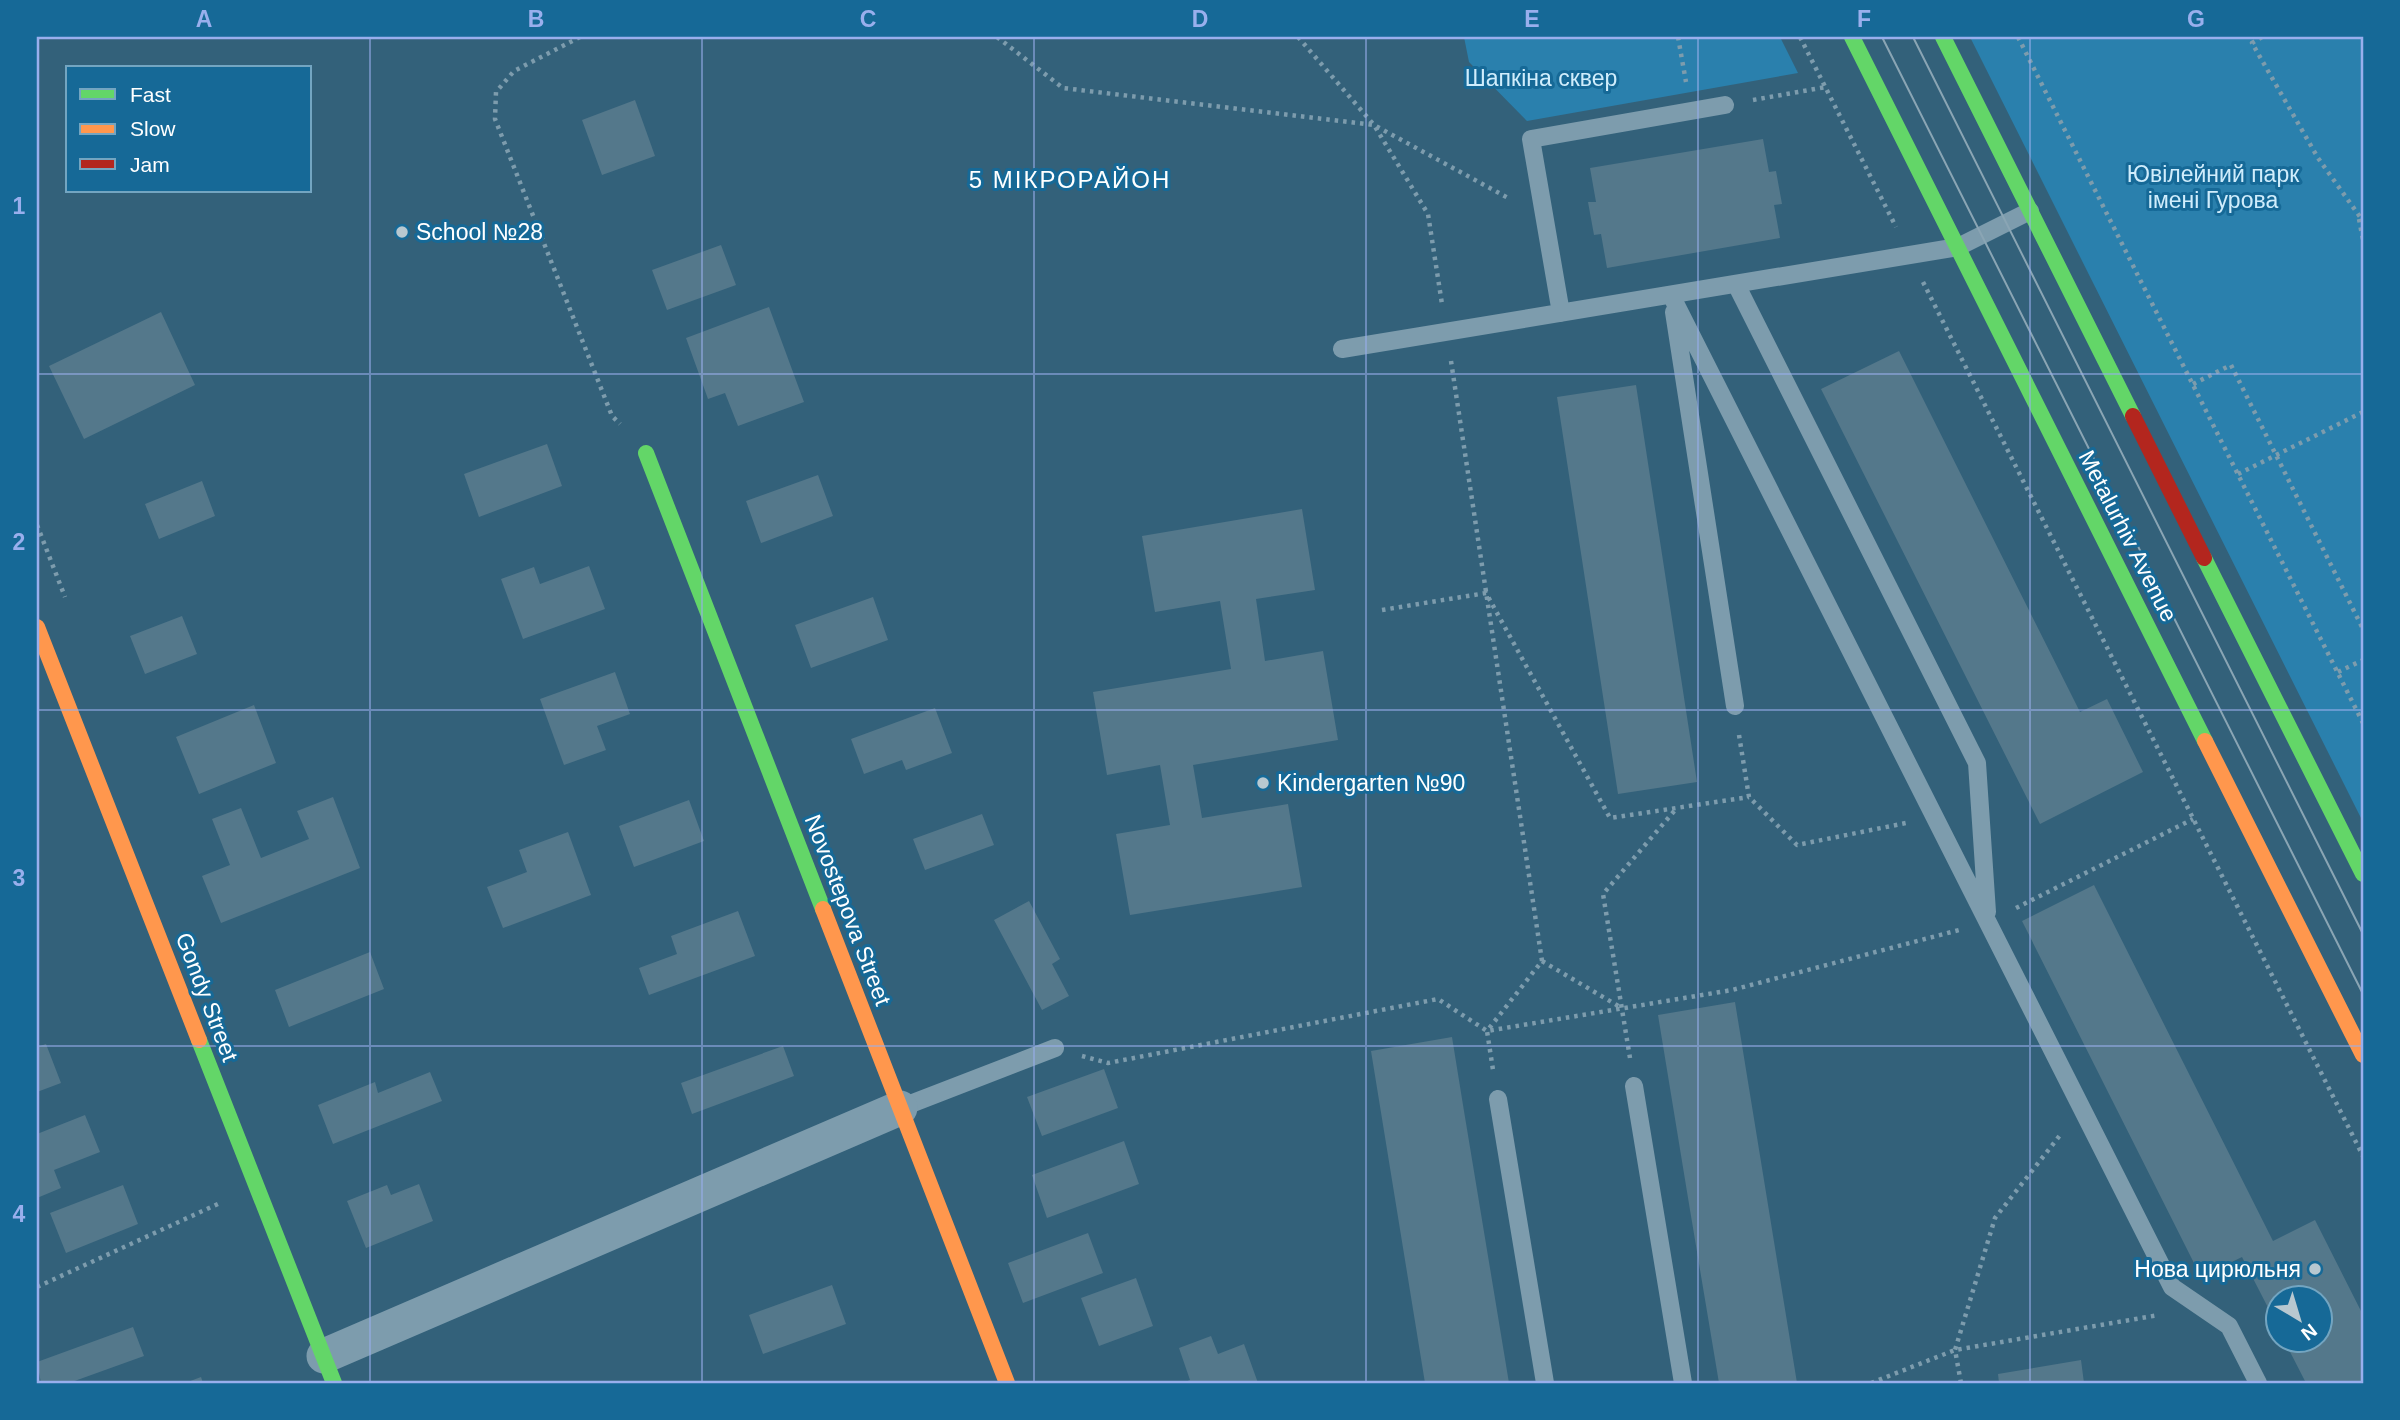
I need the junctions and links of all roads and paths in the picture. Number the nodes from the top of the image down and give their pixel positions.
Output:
1 (580, 37) edge
2 (997, 37) edge
3 (1298, 37) edge
4 (1678, 37) edge
5 (1800, 37) edge
6 (1852, 37) edge
7 (1943, 37) edge
8 (2018, 37) edge
9 (2262, 37) edge
10 (1826, 87) junction
11 (1725, 105) joint
12 (1690, 111) junction
13 (1374, 125) junction
14 (2030, 211) junction
15 (1544, 218) junction
16 (2361, 219) edge
17 (2363, 240) edge
18 (1958, 247) junction
19 (1910, 255) junction
20 (1736, 284) junction
21 (1671, 295) junction
22 (1561, 313) junction
23 (1446, 332) junction
24 (1342, 349) dead end
25 (2193, 384) junction
26 (2363, 412) edge
27 (646, 453) joint
28 (2276, 455) junction
29 (2238, 474) junction
30 (1486, 593) junction
31 (1382, 610) dead end
32 (37, 626) edge
33 (2363, 629) edge
34 (2363, 660) edge
35 (2338, 672) junction
36 (1735, 706) joint
37 (2363, 723) edge
38 (1749, 797) junction
39 (1676, 808) junction
40 (1934, 817) junction
41 (2193, 819) junction
42 (2363, 874) edge
43 (1987, 922) junction
44 (1542, 961) junction
45 (1622, 1008) junction
46 (1487, 1031) junction
47 (1055, 1048) dead end
48 (2363, 1055) edge
49 (1108, 1063) dead end
50 (1634, 1086) joint
51 (1498, 1099) joint
52 (900, 1108) junction
53 (2081, 1108) junction
54 (2363, 1156) edge
55 (257, 1186) junction
56 (37, 1287) edge
57 (2203, 1308) junction
58 (1955, 1350) junction
59 (329, 1370) edge
60 (1007, 1383) edge
61 (1545, 1383) edge
62 (1683, 1383) edge
63 (1871, 1383) edge
64 (1961, 1383) edge
65 (2258, 1383) edge

1 - 27 path
2 - 13 path
3 - 13 path
4 - 12 path
5 - 10 path
6 - 18 main road, Metalurhiv Avenue
7 - 14 main road
8 - 25 path
9 - 16 path
10 - 11 path
10 - 19 path
11 - 12 lane
12 - 15 lane
13 - 15 path
13 - 23 path
14 - 18 lane
14 - 42 main road
15 - 22 lane
16 - 17 path
18 - 19 lane
18 - 48 main road, Metalurhiv Avenue
19 - 20 lane
19 - 41 path
20 - 21 lane
20 - 43 lane
21 - 22 lane
21 - 36 lane
21 - 40 lane
22 - 23 lane
23 - 24 lane
23 - 30 path
25 - 28 path
25 - 29 path
26 - 28 path
27 - 52 main road, Novostepova Street
28 - 29 path
28 - 33 path
29 - 35 path
30 - 31 path
30 - 39 path
30 - 44 path
32 - 55 main road, Gondy Street
34 - 35 path
35 - 37 path
36 - 38 path
38 - 39 path
38 - 40 path
39 - 45 path
40 - 43 lane
41 - 43 path
41 - 54 path
43 - 45 path
43 - 53 lane
44 - 45 path
44 - 46 path
45 - 46 path
45 - 50 path
46 - 49 path
46 - 51 path
47 - 52 lane
50 - 62 lane
51 - 61 lane
52 - 59 street
52 - 60 main road, Novostepova Street
53 - 57 lane
53 - 58 path
55 - 56 path
55 - 59 main road, Gondy Street
57 - 58 path
57 - 65 lane
58 - 63 path
58 - 64 path

